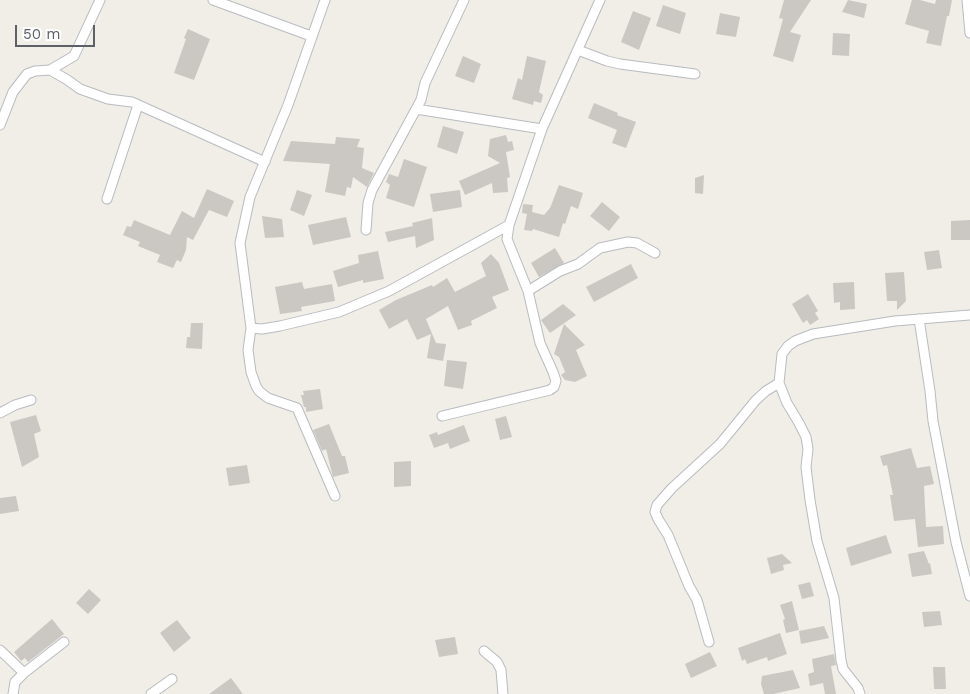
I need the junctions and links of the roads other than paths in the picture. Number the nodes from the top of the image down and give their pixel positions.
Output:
1 (100, 0) edge
2 (213, 0) edge
3 (325, 0) edge
4 (464, 0) edge
5 (600, 0) edge
6 (967, 0) edge
7 (970, 33) edge
8 (311, 36) junction
9 (578, 50) junction
10 (50, 70) junction
11 (695, 74) dead end
12 (138, 104) junction
13 (416, 109) junction
14 (0, 125) edge
15 (542, 129) junction
16 (265, 162) junction
17 (107, 199) dead end
18 (509, 225) junction
19 (366, 230) dead end
20 (655, 253) dead end
21 (528, 290) junction
22 (970, 315) edge
23 (918, 320) junction
24 (251, 328) junction
25 (779, 383) junction
26 (31, 400) dead end
27 (0, 412) edge
28 (442, 416) dead end
29 (335, 496) dead end
30 (970, 596) edge
31 (64, 642) dead end
32 (709, 642) dead end
33 (0, 650) edge
34 (484, 651) dead end
35 (24, 673) junction
36 (172, 679) dead end
37 (14, 694) edge
38 (151, 694) edge
39 (503, 694) edge
40 (860, 694) edge

1 - 10 street
2 - 8 street
3 - 8 street
4 - 13 street
5 - 9 street
6 - 7 street
8 - 16 street
9 - 11 street
9 - 15 street
10 - 12 street
10 - 14 street
12 - 16 street
12 - 17 street
13 - 15 street
13 - 19 street
15 - 18 street
16 - 24 street
18 - 21 street
18 - 24 street
20 - 21 street
21 - 28 street
22 - 23 street
23 - 25 street
23 - 30 street
24 - 29 street
25 - 32 street
25 - 40 street
26 - 27 street
31 - 35 street
33 - 35 street
34 - 39 street
35 - 37 street
36 - 38 street

